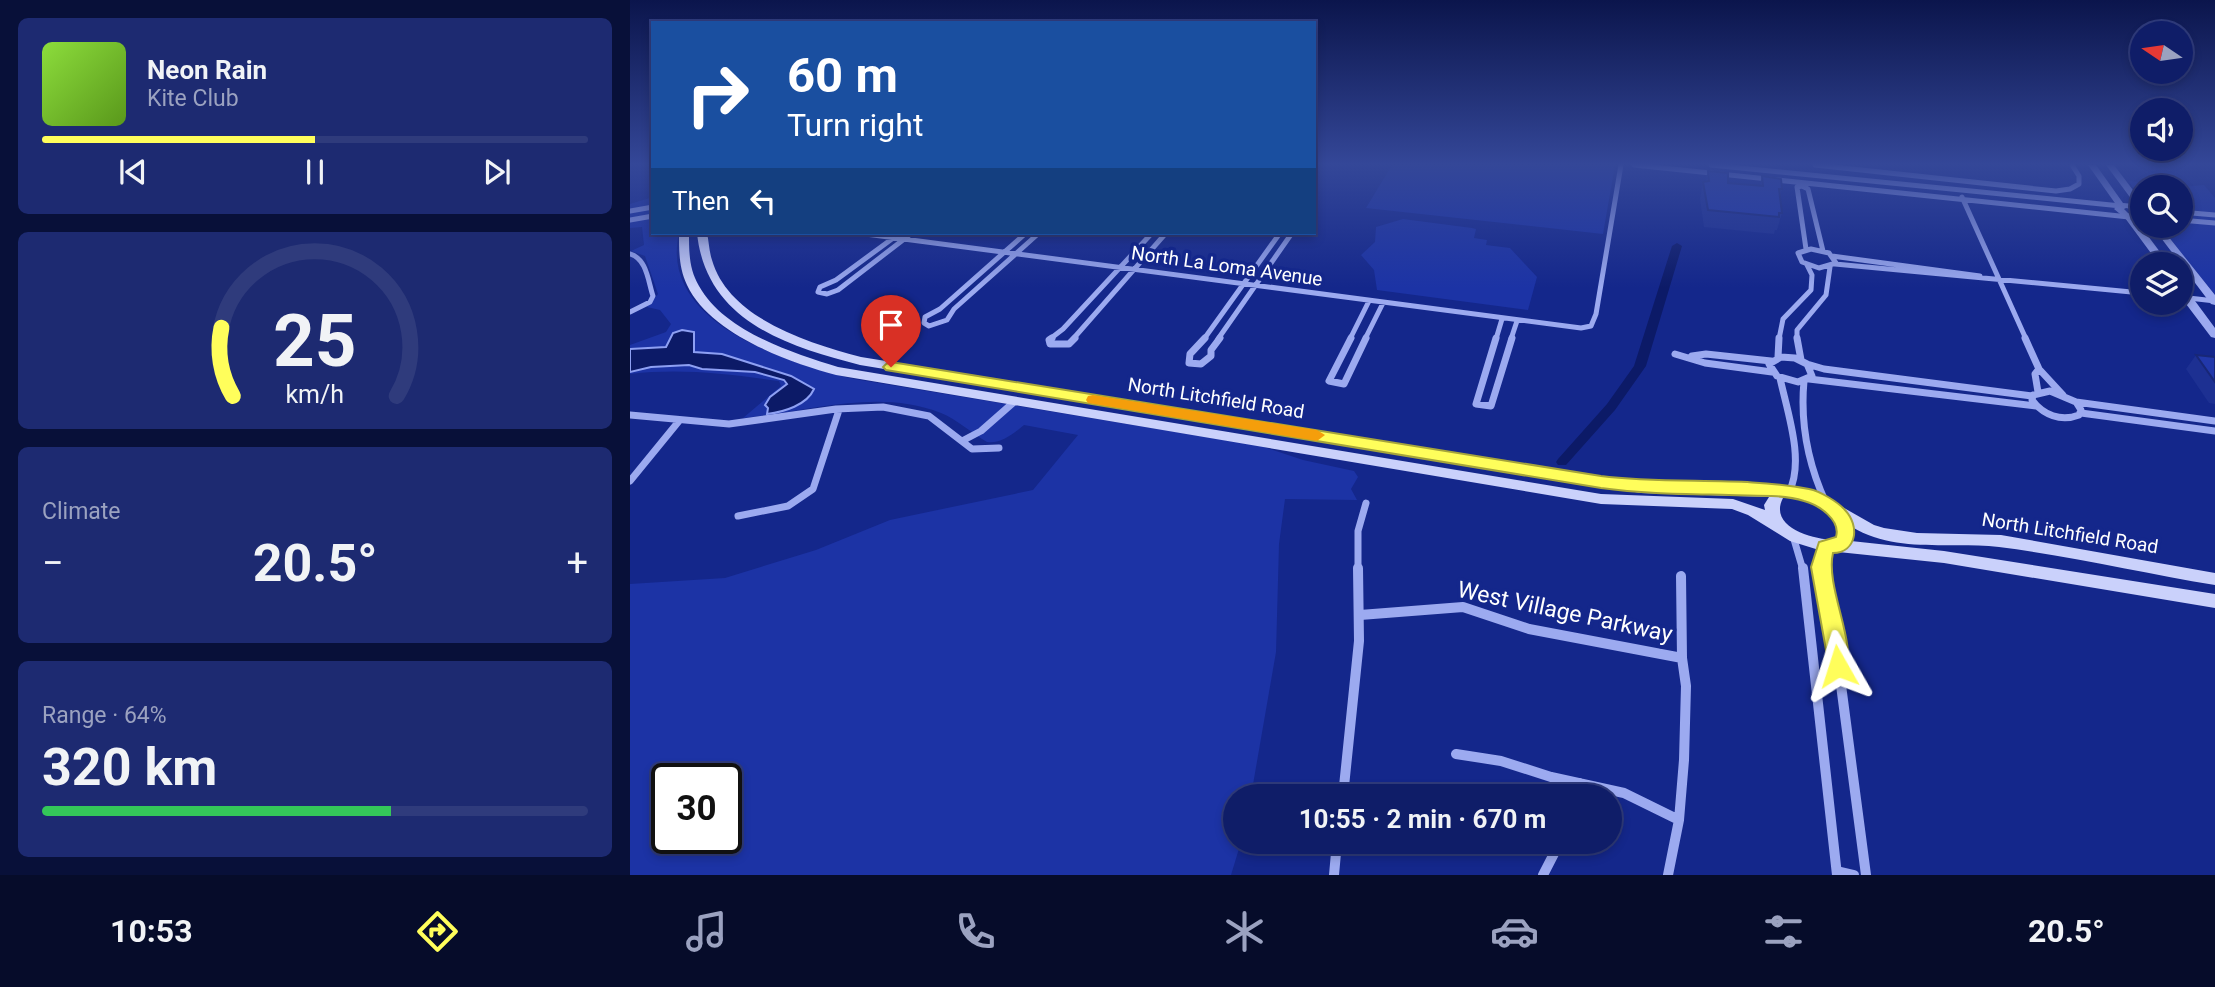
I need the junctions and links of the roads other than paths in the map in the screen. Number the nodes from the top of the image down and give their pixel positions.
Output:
1 (1613, 206) edge
2 (1800, 206) edge
3 (1812, 206) edge
4 (1965, 206) edge
5 (2025, 206) edge
6 (2121, 206) joint
7 (651, 207) edge
8 (2130, 207) edge
9 (630, 211) edge
10 (2193, 213) edge
11 (2215, 215) edge
12 (651, 216) edge
13 (2129, 217) junction
14 (630, 220) edge
15 (2193, 221) edge
16 (2215, 223) edge
17 (684, 235) edge
18 (702, 235) edge
19 (872, 235) edge
20 (1024, 235) edge
21 (1037, 235) edge
22 (1150, 235) edge
23 (1164, 235) edge
24 (1278, 235) edge
25 (1292, 235) edge
26 (902, 236) edge
27 (894, 238) junction
28 (2166, 238) edge
29 (1274, 241) junction
30 (1286, 243) junction
31 (1806, 249) junction
32 (1824, 251) junction
33 (1003, 252) junction
34 (2155, 252) edge
35 (630, 254) edge
36 (1016, 254) junction
37 (1832, 256) junction
38 (1807, 265) junction
39 (1832, 265) junction
40 (1121, 267) junction
41 (850, 269) junction
42 (1133, 269) junction
43 (861, 270) junction
44 (1980, 277) junction
45 (1999, 278) junction
46 (1244, 283) junction
47 (1255, 285) junction
48 (965, 287) junction
49 (977, 288) junction
50 (2130, 292) edge
51 (2193, 298) edge
52 (1369, 301) junction
53 (2215, 301) edge
54 (1383, 303) junction
55 (2193, 304) edge
56 (1086, 305) junction
57 (1100, 306) junction
58 (630, 312) edge
59 (1502, 319) junction
60 (1517, 321) junction
61 (1215, 323) junction
62 (1228, 325) junction
63 (2215, 335) edge
64 (1349, 340) junction
65 (1364, 342) junction
66 (1675, 355) dead end
67 (1692, 357) junction
68 (1774, 359) junction
69 (1489, 360) junction
70 (1504, 362) junction
71 (1804, 362) junction
72 (2039, 369) junction
73 (1773, 373) junction
74 (1780, 378) junction
75 (1807, 380) junction
76 (2035, 394) junction
77 (2063, 395) junction
78 (1014, 402) junction
79 (2076, 402) junction
80 (2036, 406) junction
81 (839, 410) junction
82 (2081, 413) junction
83 (630, 415) edge
84 (679, 421) junction
85 (2215, 421) edge
86 (2215, 431) edge
87 (962, 441) junction
88 (999, 448) dead end
89 (630, 481) edge
90 (1787, 492) junction
91 (1641, 495) junction
92 (1366, 503) dead end
93 (1832, 508) junction
94 (738, 516) dead end
95 (1787, 532) junction
96 (1832, 547) junction
97 (1681, 576) dead end
98 (2215, 579) edge
99 (2215, 601) edge
100 (1360, 615) junction
101 (1682, 657) junction
102 (1456, 754) dead end
103 (1580, 783) joint
104 (1345, 784) edge
105 (1679, 820) junction
106 (1336, 854) edge
107 (1554, 854) edge
108 (1837, 873) edge
109 (1334, 875) edge
110 (1543, 875) edge
111 (1668, 875) edge
112 (1854, 875) edge
113 (1866, 875) edge

1 - 60 street, North La Loma Avenue
2 - 31 street
3 - 32 street
4 - 45 street
5 - 13 street
6 - 8 street
6 - 13 street
7 - 9 street
10 - 11 street
12 - 14 street
13 - 34 street
15 - 16 street
17 - 78 main road, North Litchfield Road
18 - 91 main road, North Litchfield Road
19 - 27 street, North La Loma Avenue
20 - 33 street
21 - 36 street
22 - 40 street
23 - 42 street
24 - 29 street
25 - 30 street
26 - 27 street, North La Loma Avenue
26 - 33 street, North La Loma Avenue
26 - 43 street
27 - 41 street
28 - 53 street
29 - 30 street
29 - 46 street
30 - 47 street
31 - 32 street
31 - 38 street
32 - 37 street
33 - 36 street, North La Loma Avenue
33 - 48 street
35 - 58 street
36 - 40 street, North La Loma Avenue
36 - 49 street
37 - 39 street
37 - 44 street
38 - 39 street
38 - 68 street
39 - 44 street
39 - 71 street
40 - 42 street, North La Loma Avenue
40 - 56 street
41 - 43 street
41 - 43 street
42 - 46 street, North La Loma Avenue
42 - 57 street
44 - 45 street
45 - 50 street
45 - 72 street
46 - 47 street, North La Loma Avenue
46 - 61 street
47 - 52 street, North La Loma Avenue
47 - 62 street
48 - 49 street
48 - 49 street
51 - 53 street
52 - 54 street, North La Loma Avenue
52 - 64 street
54 - 59 street, North La Loma Avenue
54 - 65 street
55 - 63 street
56 - 57 street
56 - 57 street
59 - 60 street, North La Loma Avenue
59 - 69 street
60 - 70 street
61 - 62 street
61 - 62 street
64 - 65 street
64 - 65 street
66 - 67 street
67 - 68 street
67 - 73 street
68 - 71 street
68 - 73 street
69 - 70 street
69 - 70 street
71 - 75 street
71 - 76 street
72 - 76 street
72 - 77 street
73 - 74 street
74 - 75 street
74 - 90 street
75 - 80 street
75 - 93 street
76 - 77 street
76 - 80 street
77 - 79 street
78 - 87 street
78 - 91 main road, North Litchfield Road
79 - 82 street
79 - 85 street
80 - 82 street
81 - 84 street
81 - 87 street
81 - 94 street
82 - 86 street
83 - 84 street
84 - 89 street
87 - 88 street
90 - 91 main road, North Litchfield Road
90 - 93 main road, North Litchfield Road
90 - 95 main road
91 - 95 main road, North Litchfield Road
92 - 100 street
93 - 96 main road
93 - 98 main road, North Litchfield Road
95 - 96 main road, North Litchfield Road
95 - 108 street
96 - 99 main road
96 - 113 street
97 - 101 street
100 - 101 street, West Village Parkway
100 - 104 street
101 - 105 street, West Village Parkway
102 - 103 street
103 - 105 street
105 - 111 street, West Village Parkway
106 - 109 street
107 - 110 street
108 - 112 street

